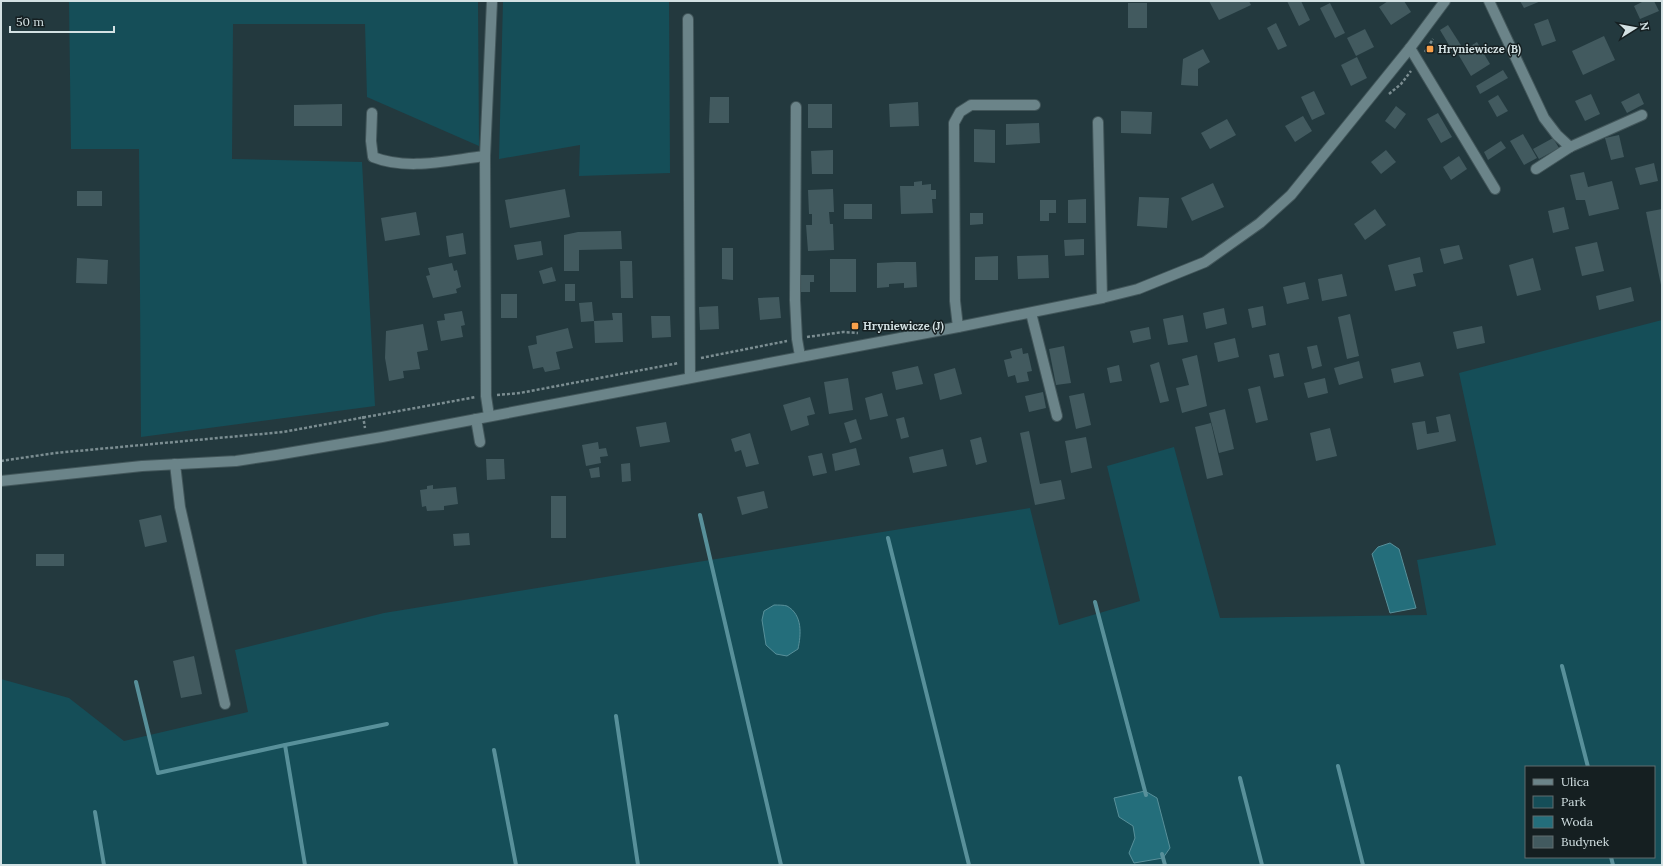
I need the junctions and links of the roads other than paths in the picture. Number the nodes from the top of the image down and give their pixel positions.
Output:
1 (492, 1) edge
2 (1444, 1) edge
3 (1489, 1) edge
4 (688, 19) dead end
5 (1410, 48) junction
6 (1035, 105) dead end
7 (796, 107) dead end
8 (372, 113) dead end
9 (1642, 115) dead end
10 (1098, 122) dead end
11 (1570, 147) junction
12 (485, 156) junction
13 (1536, 169) dead end
14 (1495, 189) dead end
15 (1102, 298) junction
16 (1031, 313) junction
17 (958, 327) junction
18 (800, 356) junction
19 (690, 377) junction
20 (489, 416) junction
21 (1056, 416) dead end
22 (476, 419) junction
23 (480, 442) dead end
24 (175, 464) junction
25 (1, 481) edge
26 (225, 704) dead end

1 - 12 street
2 - 5 street
3 - 11 street
4 - 19 street
5 - 14 street
5 - 15 street
6 - 17 street
7 - 18 street
8 - 12 street
9 - 11 street
10 - 15 street
11 - 13 street
12 - 20 street
15 - 16 street
16 - 17 street
16 - 21 street
17 - 18 street
18 - 19 street
19 - 20 street
20 - 22 street
22 - 23 street
22 - 24 street
24 - 25 street
24 - 26 street

